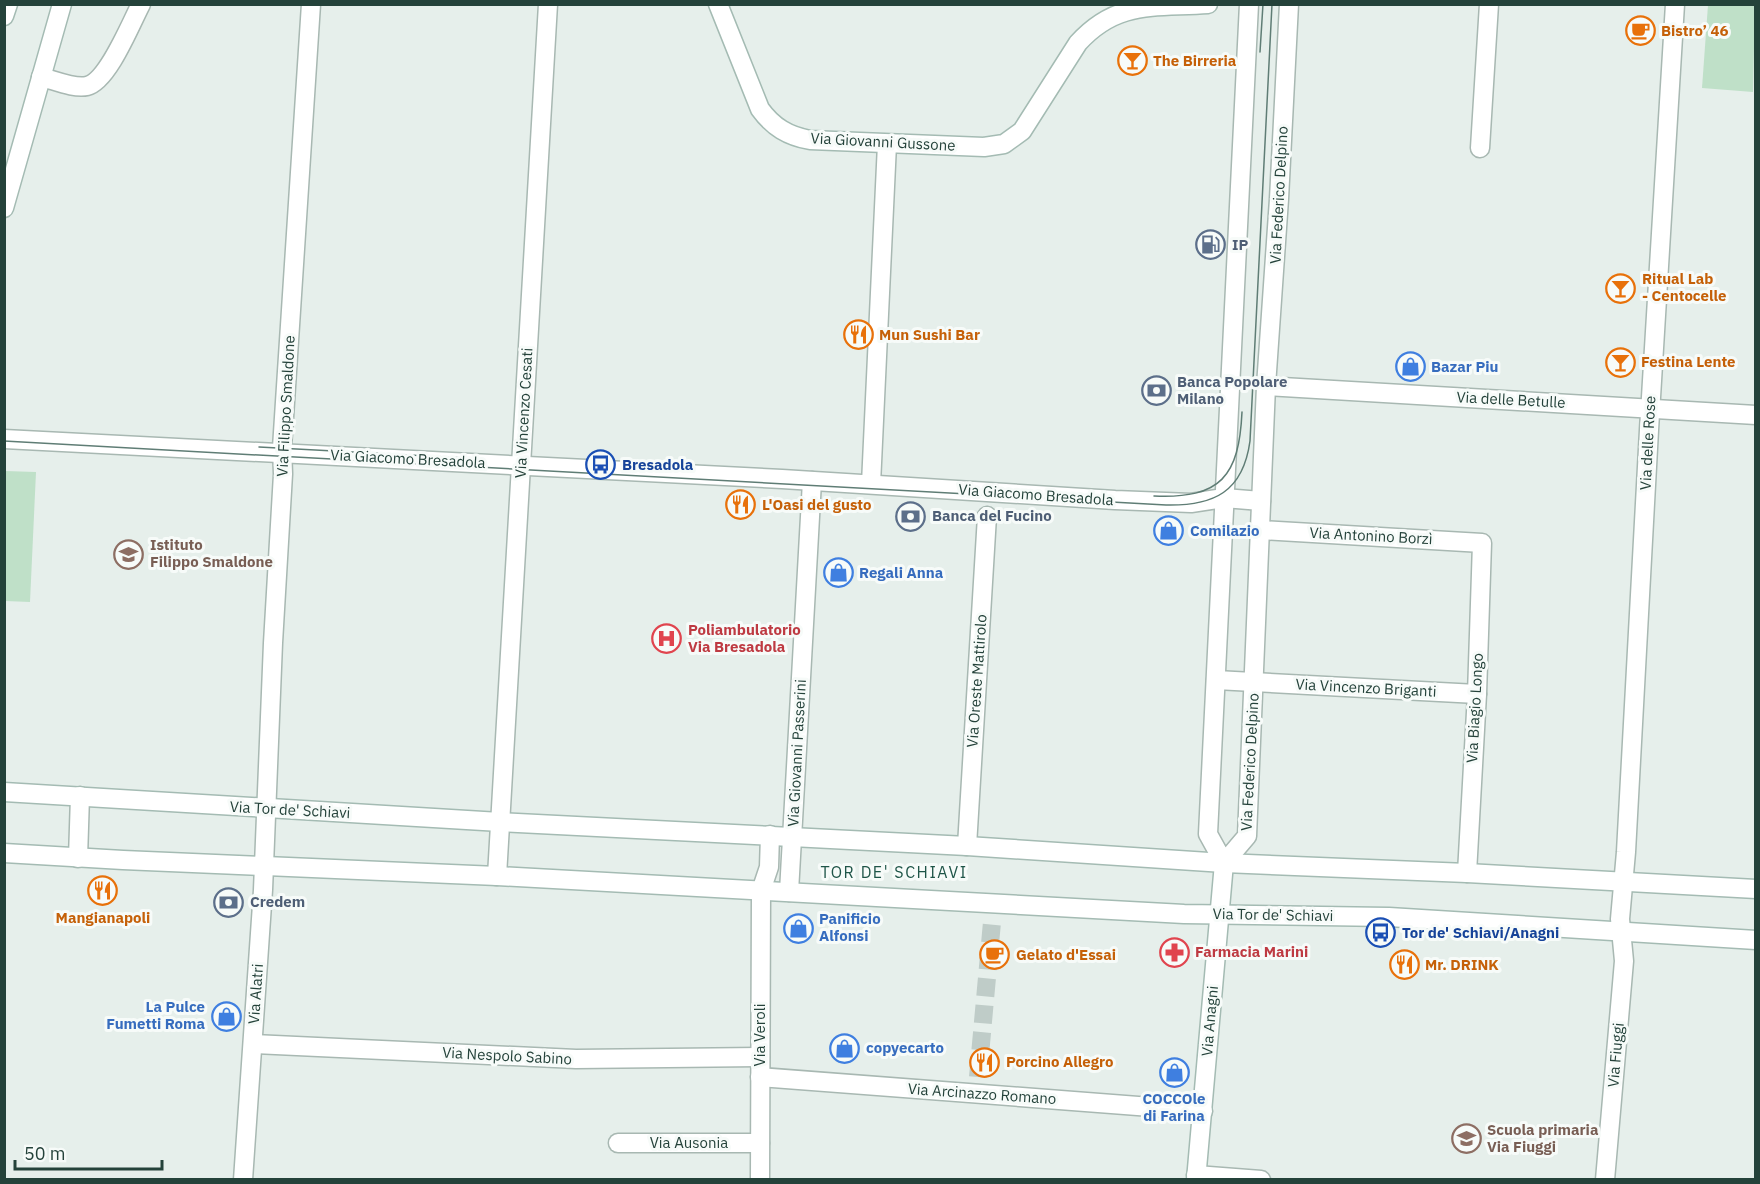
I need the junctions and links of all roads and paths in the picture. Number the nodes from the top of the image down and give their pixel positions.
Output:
1 (8, 4) edge
2 (62, 4) edge
3 (311, 4) edge
4 (548, 4) edge
5 (718, 4) edge
6 (1208, 4) edge
7 (1249, 4) edge
8 (1289, 4) edge
9 (1488, 4) edge
10 (1675, 4) edge
11 (135, 6) edge
12 (4, 16) edge
13 (41, 77) junction
14 (887, 144) junction
15 (1480, 148) dead end
16 (4, 208) edge
17 (1266, 386) junction
18 (1650, 408) junction
19 (1755, 415) edge
20 (4, 439) edge
21 (282, 452) junction
22 (521, 465) junction
23 (812, 481) junction
24 (876, 485) junction
25 (1224, 498) junction
26 (1261, 501) junction
27 (987, 516) dead end
28 (1260, 530) junction
29 (1482, 543) joint
30 (1215, 680) junction
31 (1255, 682) junction
32 (1477, 694) junction
33 (4, 792) edge
34 (80, 796) junction
35 (267, 808) junction
36 (500, 822) junction
37 (770, 835) junction
38 (792, 836) junction
39 (968, 846) junction
40 (4, 853) edge
41 (78, 858) junction
42 (1224, 863) junction
43 (264, 866) junction
44 (1467, 873) junction
45 (497, 876) junction
46 (1623, 881) junction
47 (1755, 889) edge
48 (761, 891) junction
49 (789, 892) junction
50 (1219, 914) junction
51 (1620, 932) junction
52 (1755, 940) edge
53 (253, 1044) junction
54 (760, 1057) junction
55 (760, 1077) junction
56 (1203, 1111) junction
57 (618, 1143) dead end
58 (760, 1143) junction
59 (1196, 1177) edge
60 (243, 1179) edge
61 (760, 1179) edge
62 (1261, 1179) edge
63 (1605, 1179) edge

1 - 12 street
2 - 13 street
3 - 21 street, Via Filippo Smaldone
4 - 22 street, Via Vincenzo Cesati
5 - 14 street, Via Giovanni Gussone
6 - 14 street, Via Giovanni Gussone
7 - 25 street
8 - 17 street, Via Federico Delpino
9 - 15 street
10 - 18 street, Via delle Rose
11 - 13 street
13 - 16 street
14 - 24 street
17 - 18 street, Via delle Betulle
17 - 26 street, Via Federico Delpino
18 - 19 street, Via delle Betulle
18 - 46 street, Via delle Rose
20 - 21 street, Via Giacomo Bresadola
21 - 22 street, Via Giacomo Bresadola
21 - 35 street, Via Filippo Smaldone
22 - 23 street, Via Giacomo Bresadola
22 - 36 street, Via Vincenzo Cesati
23 - 24 street, Via Giacomo Bresadola
23 - 38 street, Via Giovanni Passerini
24 - 25 street, Via Giacomo Bresadola
25 - 26 street, Via Giacomo Bresadola
25 - 30 street
26 - 28 street, Via Federico Delpino
27 - 39 street, Via Oreste Mattirolo
28 - 29 street, Via Antonino Borzì
28 - 31 street, Via Federico Delpino
29 - 32 street, Via Biagio Longo
30 - 31 street, Via Federico Delpino
30 - 42 street
31 - 32 street, Via Vincenzo Briganti
31 - 42 street, Via Federico Delpino
32 - 44 street, Via Biagio Longo
33 - 34 street, Via Tor de' Schiavi
34 - 35 street, Via Tor de' Schiavi
34 - 41 street
35 - 36 street, Via Tor de' Schiavi
35 - 43 street, Via Alatri
36 - 37 street, Via Tor de' Schiavi
36 - 45 street
37 - 38 street, Via Tor de' Schiavi
37 - 48 street
38 - 39 street, Via Tor de' Schiavi
38 - 49 street
39 - 42 street, Via Tor de' Schiavi
40 - 41 street, Via Tor de' Schiavi
41 - 43 street, Via Tor de' Schiavi
42 - 44 street, Via Tor de' Schiavi
42 - 50 street, Via Anagni
43 - 45 street, Via Tor de' Schiavi
43 - 53 street, Via Alatri
44 - 46 street, Via Tor de' Schiavi
45 - 48 street, Via Tor de' Schiavi
46 - 47 street, Via Tor de' Schiavi
46 - 51 street, Via delle Rose
48 - 49 street, Via Tor de' Schiavi
48 - 54 street, Via Veroli
49 - 50 street, Via Tor de' Schiavi
50 - 51 street, Via Tor de' Schiavi
50 - 56 street, Via Anagni
51 - 52 street, Via Tor de' Schiavi
51 - 63 street, Via Fiuggi
53 - 54 street, Via Nespolo Sabino
53 - 60 street, Via Alatri
54 - 55 street, Via Veroli
55 - 56 street, Via Arcinazzo Romano
55 - 58 street, Via Veroli
56 - 59 street, Via Anagni
57 - 58 street, Via Ausonia
58 - 61 street, Via Veroli
59 - 62 street

